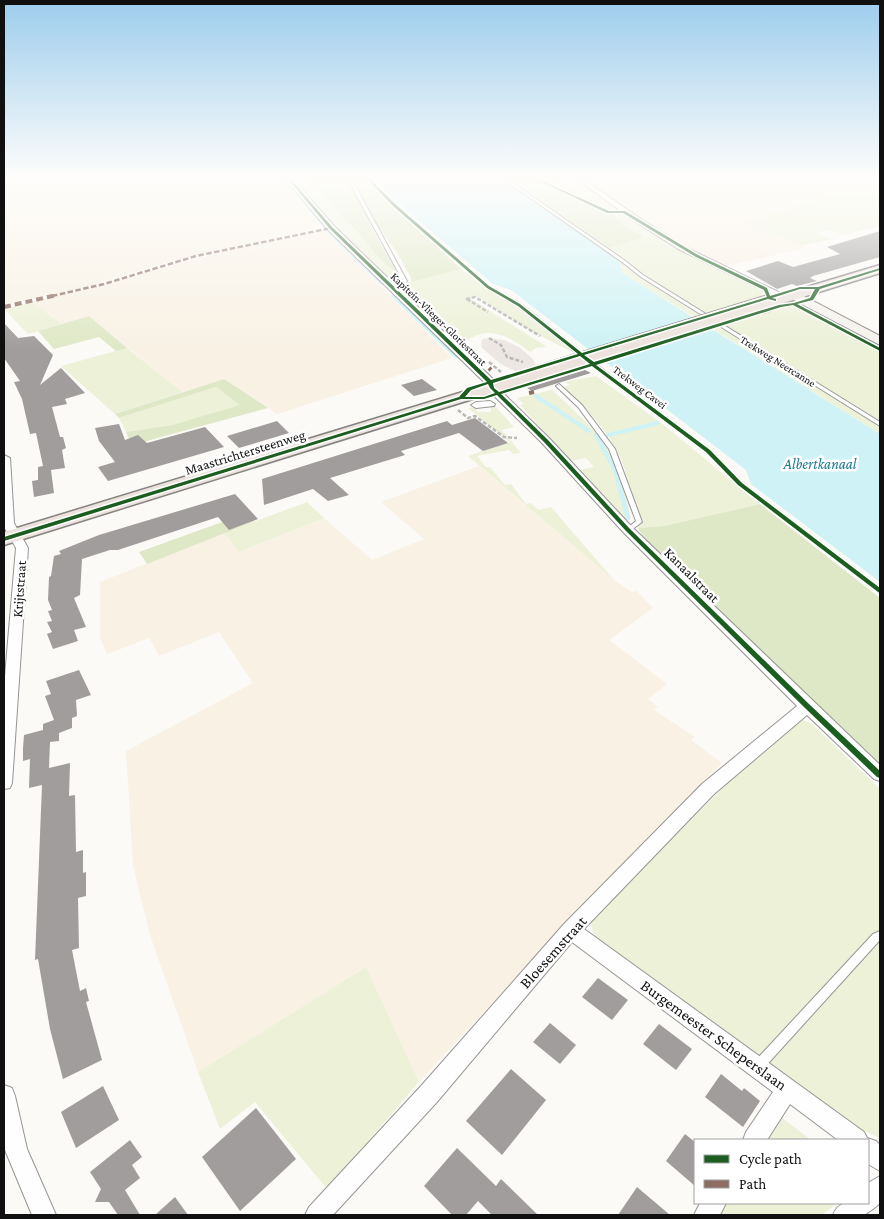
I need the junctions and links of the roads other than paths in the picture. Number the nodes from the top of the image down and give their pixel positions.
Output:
1 (338, 235) edge
2 (380, 235) edge
3 (427, 235) edge
4 (586, 235) edge
5 (661, 235) edge
6 (880, 269) edge
7 (393, 288) junction
8 (780, 296) junction
9 (880, 341) edge
10 (559, 386) dead end
11 (491, 391) junction
12 (476, 405) road end
13 (880, 424) edge
14 (4, 458) edge
15 (628, 530) junction
16 (9, 537) edge
17 (880, 592) edge
18 (807, 706) junction
19 (880, 775) edge
20 (4, 783) edge
21 (571, 930) junction
22 (880, 935) edge
23 (757, 1068) junction
24 (787, 1089) junction
25 (4, 1096) edge
26 (755, 1139) edge
27 (856, 1139) edge
28 (880, 1188) edge
29 (869, 1197) edge
30 (713, 1204) edge
31 (860, 1204) edge
32 (44, 1215) edge
33 (317, 1215) edge
34 (706, 1215) edge
35 (845, 1215) edge

1 - 7 street, Kapitein-Vlieger-Gloriestraat
2 - 7 lane
3 - 17 lane, Trekweg Cavei
4 - 13 lane, Trekweg Neercanne
5 - 8 street
6 - 8 main road, Maastrichtersteenweg
7 - 11 street, Kapitein-Vlieger-Gloriestraat
8 - 9 street
8 - 11 main road, Maastrichtersteenweg, bridge
10 - 15 lane
11 - 12 street
11 - 15 street, Kanaalstraat
11 - 16 main road, Maastrichtersteenweg
14 - 16 street, Krijtstraat
15 - 18 street, Kanaalstraat
16 - 20 street, Krijtstraat
18 - 19 street, Kanaalstraat
18 - 21 street, Bloesemstraat
21 - 23 street, Burgemeester Scheperslaan
21 - 33 street, Bloesemstraat
22 - 23 lane
23 - 24 street, Burgemeester Scheperslaan
24 - 26 street
24 - 27 street, Burgemeester Scheperslaan
25 - 32 street
28 - 29 street
30 - 34 street
31 - 35 street

